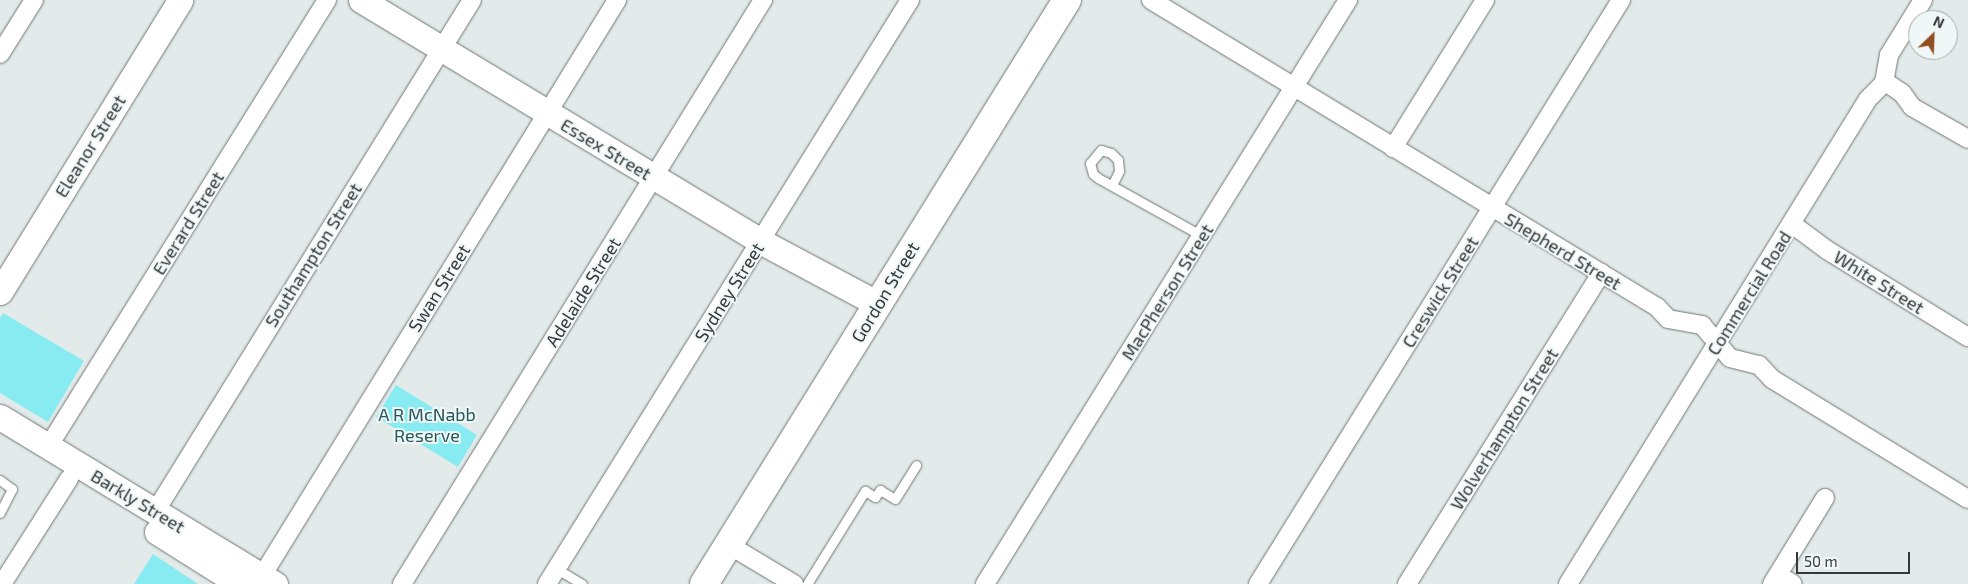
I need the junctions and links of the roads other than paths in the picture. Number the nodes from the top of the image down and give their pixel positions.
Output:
1 (34, 0) edge
2 (180, 0) edge
3 (327, 0) edge
4 (361, 0) edge
5 (387, 0) edge
6 (472, 0) edge
7 (618, 0) edge
8 (764, 0) edge
9 (910, 0) edge
10 (1067, 0) edge
11 (1150, 0) edge
12 (1348, 0) edge
13 (1485, 0) edge
14 (1621, 0) edge
15 (1923, 0) edge
16 (445, 43) junction
17 (0, 54) edge
18 (1884, 81) junction
19 (1294, 87) junction
20 (551, 108) junction
21 (1966, 134) edge
22 (1394, 148) junction
23 (657, 172) junction
24 (1112, 186) dead end
25 (1492, 208) junction
26 (1792, 224) junction
27 (763, 236) junction
28 (1202, 236) junction
29 (1601, 273) junction
30 (0, 292) edge
31 (867, 298) junction
32 (1968, 337) edge
33 (1717, 344) junction
34 (0, 417) edge
35 (0, 435) edge
36 (44, 453) junction
37 (916, 465) dead end
38 (74, 472) junction
39 (0, 480) edge
40 (1825, 498) dead end
41 (1968, 498) edge
42 (0, 513) edge
43 (151, 519) junction
44 (729, 545) junction
45 (557, 569) junction
46 (3, 578) edge
47 (1781, 581) edge
48 (264, 582) edge
49 (402, 584) edge
50 (547, 584) edge
51 (582, 584) edge
52 (704, 584) edge
53 (794, 584) edge
54 (807, 584) edge
55 (985, 584) edge
56 (1258, 584) edge
57 (1407, 584) edge
58 (1568, 584) edge

1 - 17 street
2 - 30 street, Eleanor Street
3 - 36 street, Everard Street
4 - 16 street, Essex Street
5 - 16 street, Essex Street
6 - 16 street, Southampton Street
7 - 20 street, Swan Street
8 - 23 street, Adelaide Street
9 - 27 street, Sydney Street
10 - 31 main road, Gordon Street
11 - 19 street, Shepherd Street
12 - 19 street, MacPherson Street
13 - 22 street
14 - 25 street, Creswick Street
15 - 18 street, Commercial Road
16 - 20 street, Essex Street
16 - 43 street, Southampton Street
18 - 21 street
18 - 26 street, Commercial Road
19 - 22 street, Shepherd Street
19 - 28 street, MacPherson Street
20 - 23 street, Essex Street
20 - 48 street, Swan Street
22 - 25 street, Shepherd Street
23 - 27 street, Essex Street
23 - 49 street, Adelaide Street
24 - 28 lane
25 - 29 street, Shepherd Street
25 - 56 street, Creswick Street
26 - 32 street, White Street
26 - 33 street, Commercial Road
27 - 31 street, Essex Street
27 - 45 street, Sydney Street
28 - 55 street, MacPherson Street
29 - 33 street, Shepherd Street
29 - 57 street, Wolverhampton Street
31 - 44 main road, Gordon Street
33 - 41 street, Shepherd Street
33 - 58 street, Commercial Road
34 - 36 street, Barkly Street
35 - 36 street, Barkly Street
36 - 38 street, Barkly Street
37 - 54 lane
38 - 43 street, Barkly Street
38 - 46 street
39 - 42 lane
40 - 47 street
43 - 48 street, Barkly Street
44 - 52 main road, Gordon Street
44 - 53 street
45 - 50 street, Sydney Street
45 - 51 lane

